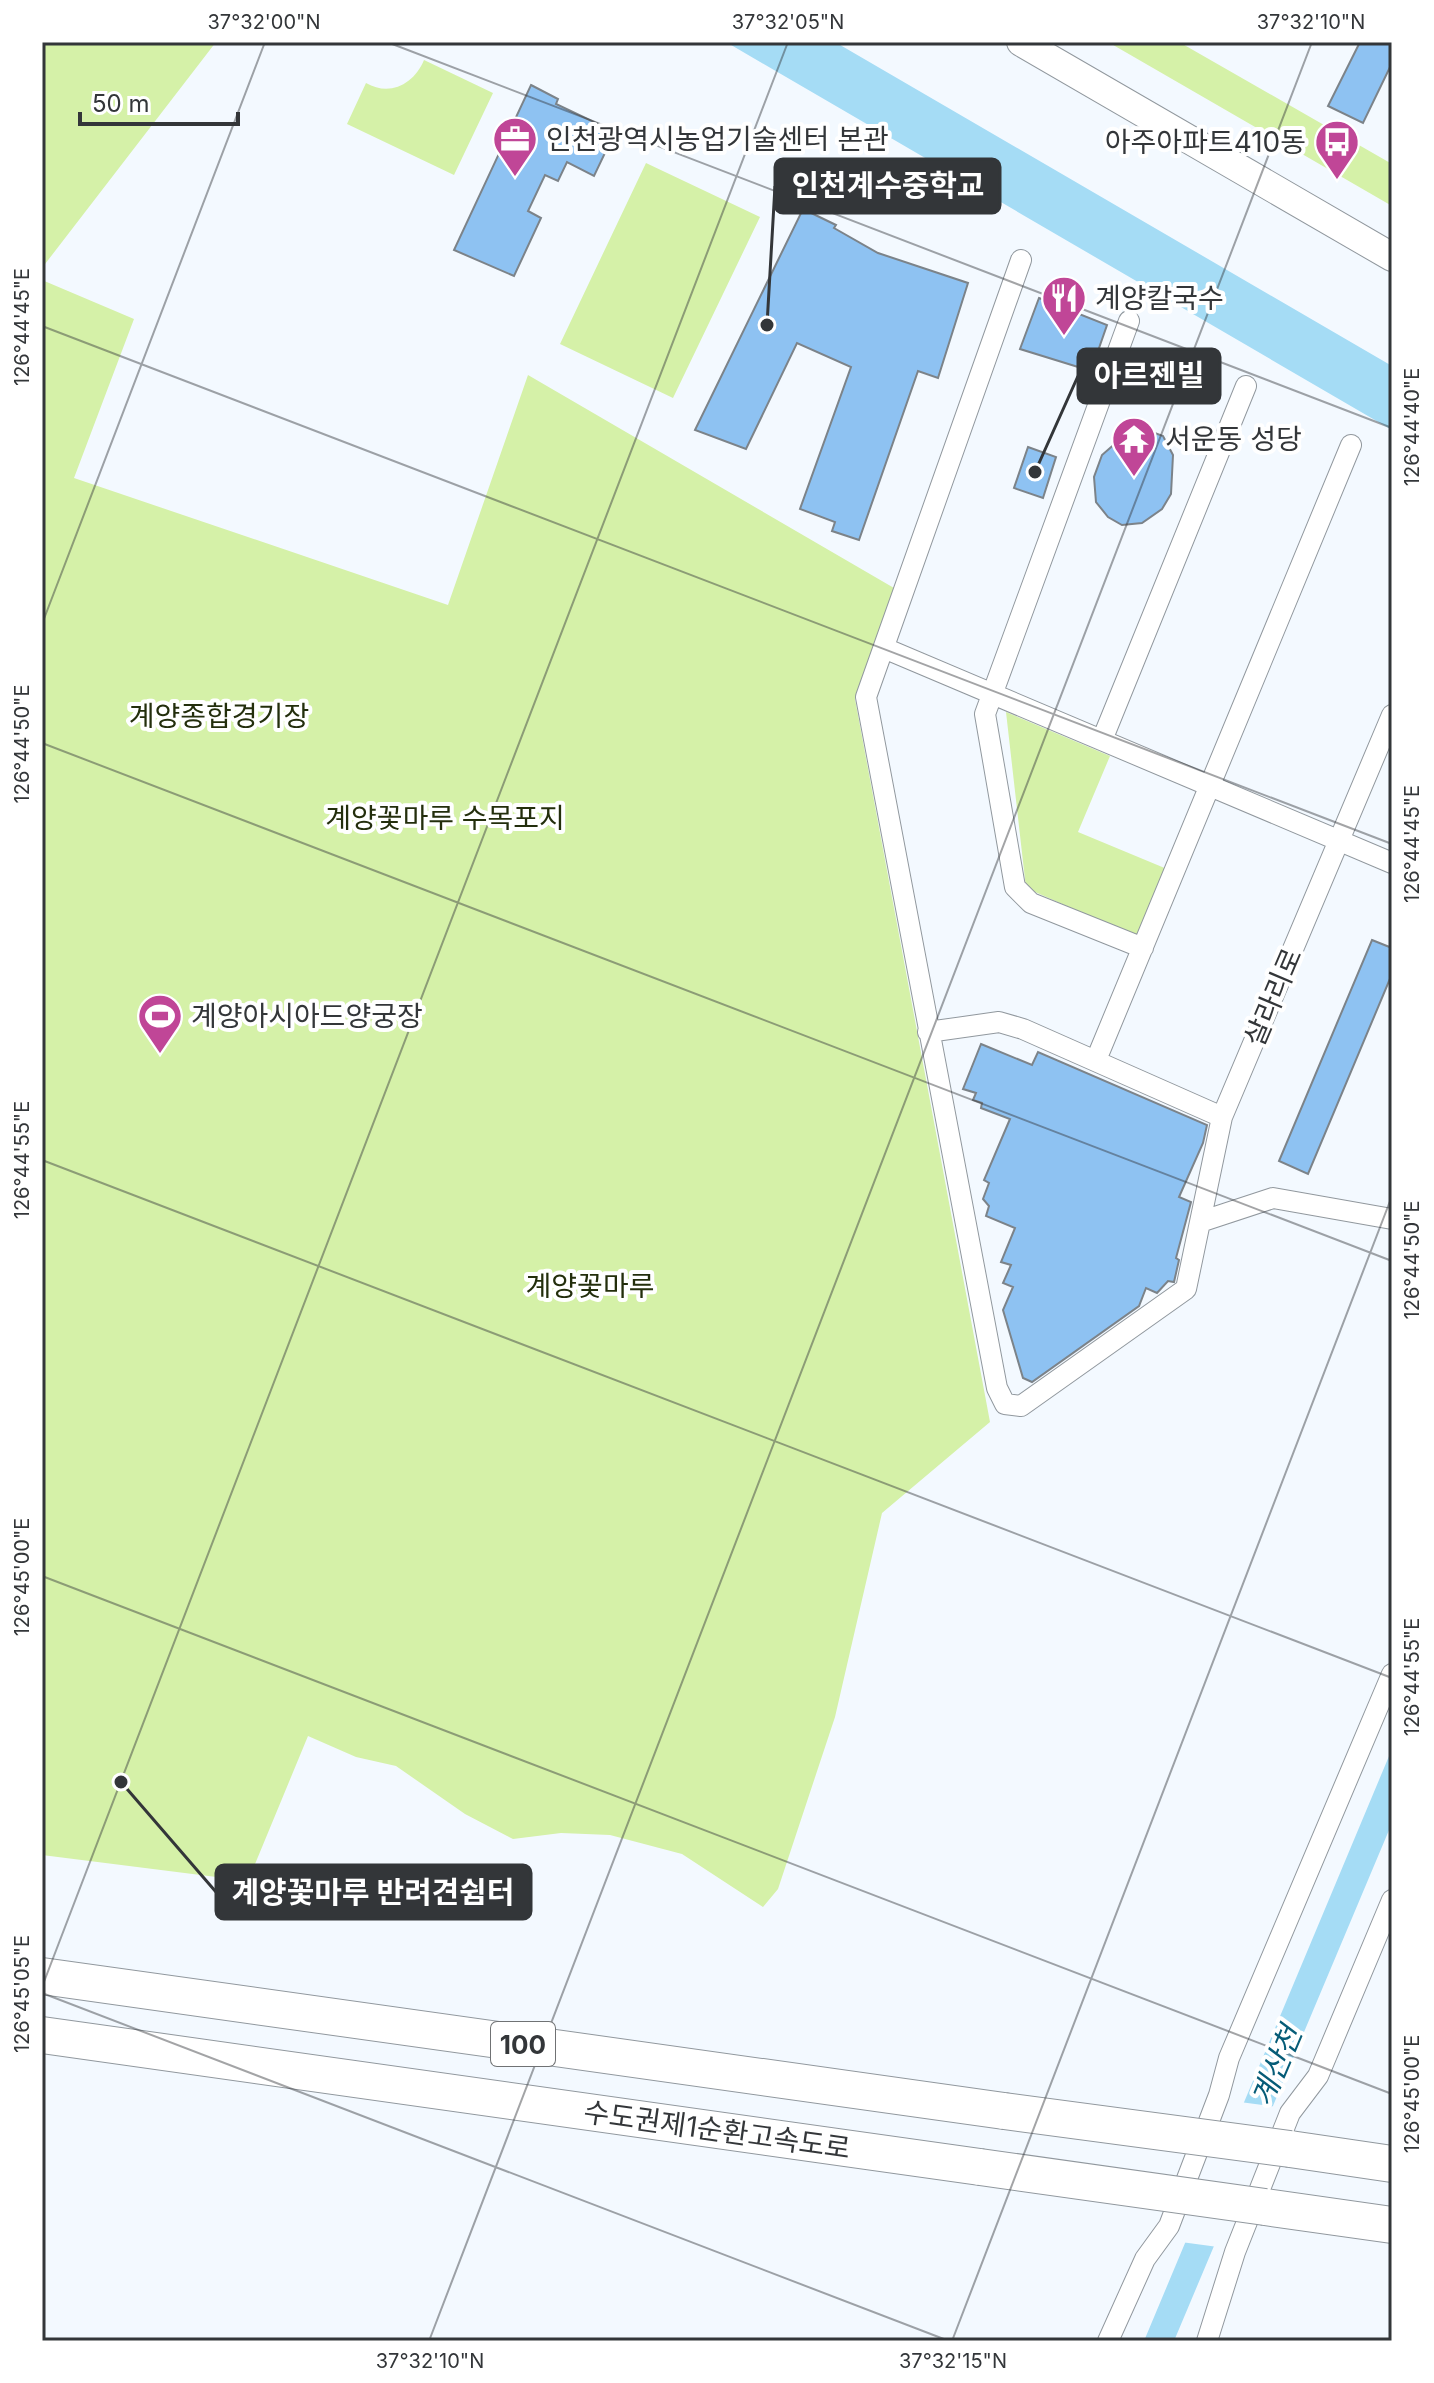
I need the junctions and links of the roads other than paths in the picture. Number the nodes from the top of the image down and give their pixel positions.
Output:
1 (1021, 42) edge
2 (1392, 257) edge
3 (1021, 260) dead end
4 (1129, 321) dead end
5 (1246, 386) dead end
6 (1351, 445) dead end
7 (884, 648) junction
8 (992, 694) junction
9 (1392, 715) edge
10 (1102, 740) junction
11 (1210, 786) junction
12 (1339, 840) junction
13 (1392, 863) edge
14 (1143, 948) junction
15 (928, 1032) junction
16 (1096, 1060) junction
17 (1222, 1117) junction
18 (1392, 1219) edge
19 (1203, 1221) junction
20 (1392, 1674) edge
21 (1392, 1900) edge
22 (42, 1976) edge
23 (42, 2035) edge
24 (1392, 2164) edge
25 (1392, 2225) edge
26 (1108, 2341) edge
27 (1207, 2341) edge

1 - 2 main road
3 - 7 street
4 - 8 street
5 - 10 street
6 - 11 street
7 - 8 street
7 - 15 street
8 - 10 street
8 - 14 street
9 - 12 street, 살라리로
10 - 11 street
11 - 12 street
11 - 14 street
12 - 13 street
12 - 17 street, 살라리로
14 - 16 street
15 - 16 street
15 - 19 street, 살라리로
16 - 17 street
17 - 19 street, 살라리로
18 - 19 street
20 - 26 street
21 - 27 street
22 - 24 highway, 수도권제1순환고속도로 / 100, bridge
23 - 25 highway, 수도권제1순환고속도로 / 100, bridge

